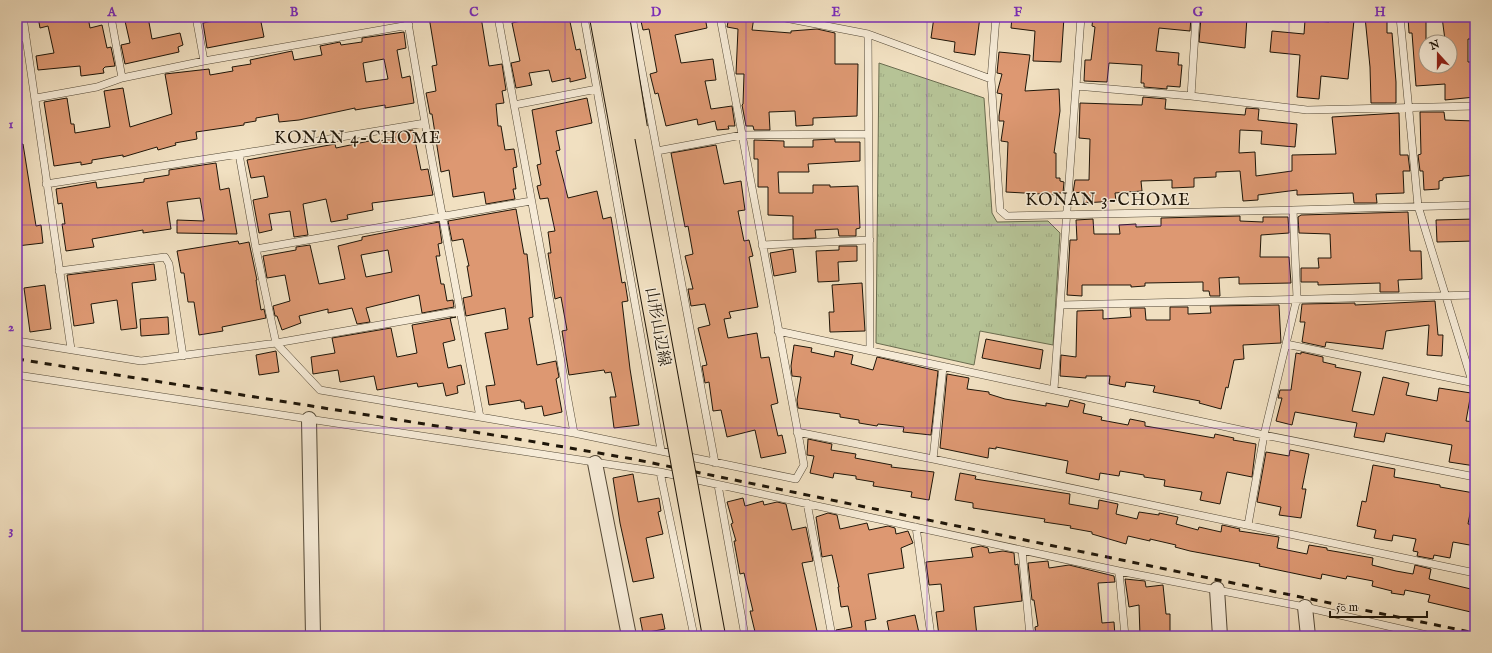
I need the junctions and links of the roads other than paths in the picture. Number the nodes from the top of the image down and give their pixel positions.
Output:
1 (24, 17) edge
2 (111, 17) edge
3 (196, 17) edge
4 (407, 17) edge
5 (498, 17) edge
6 (584, 17) edge
7 (601, 17) edge
8 (618, 17) edge
9 (632, 17) edge
10 (720, 17) edge
11 (780, 17) edge
12 (996, 17) edge
13 (1082, 17) edge
14 (1196, 17) edge
15 (1400, 17) edge
16 (409, 25) junction
17 (868, 34) junction
18 (26, 36) junction
19 (17, 38) edge
20 (204, 61) junction
21 (122, 78) junction
22 (991, 80) junction
23 (1076, 86) junction
24 (597, 89) junction
25 (1191, 96) junction
26 (36, 98) junction
27 (514, 105) junction
28 (1475, 106) edge
29 (1409, 108) junction
30 (425, 123) junction
31 (868, 134) junction
32 (742, 135) junction
33 (657, 151) junction
34 (239, 154) junction
35 (46, 184) junction
36 (531, 201) junction
37 (1475, 205) edge
38 (1418, 206) junction
39 (1293, 210) junction
40 (1066, 215) junction
41 (444, 217) junction
42 (870, 240) junction
43 (762, 246) junction
44 (256, 249) junction
45 (59, 271) junction
46 (1475, 295) edge
47 (1447, 296) junction
48 (1297, 298) junction
49 (1061, 305) junction
50 (460, 311) junction
51 (778, 330) junction
52 (17, 341) edge
53 (276, 343) junction
54 (1286, 344) junction
55 (71, 349) junction
56 (870, 350) junction
57 (183, 356) junction
58 (943, 367) junction
59 (17, 375) edge
60 (1474, 383) edge
61 (1054, 389) junction
62 (1475, 391) edge
63 (480, 417) junction
64 (309, 419) junction
65 (797, 432) junction
66 (574, 433) junction
67 (1264, 435) junction
68 (661, 450) junction
69 (932, 459) junction
70 (595, 463) junction
71 (715, 463) junction
72 (660, 472) junction
73 (1475, 477) edge
74 (718, 485) junction
75 (807, 503) junction
76 (1248, 525) junction
77 (916, 527) junction
78 (1022, 550) junction
79 (1119, 571) junction
80 (1475, 573) edge
81 (1217, 589) junction
82 (1305, 607) junction
83 (1396, 632) edge
84 (313, 636) edge
85 (629, 636) edge
86 (694, 636) edge
87 (714, 636) edge
88 (728, 636) edge
89 (745, 636) edge
90 (832, 636) edge
91 (931, 636) edge
92 (1030, 636) edge
93 (1125, 636) edge
94 (1220, 636) edge
95 (1308, 636) edge
96 (1431, 636) edge

1 - 18 lane
2 - 21 lane
3 - 20 lane
4 - 16 lane
5 - 27 lane
6 - 24 lane
7 - 87 main road, 山形山辺線, bridge
8 - 88 main road, 山形山辺線, bridge
9 - 33 lane
10 - 32 lane
11 - 17 lane
12 - 22 lane
13 - 23 lane
14 - 25 lane
15 - 29 lane
16 - 20 lane
16 - 30 lane
17 - 22 lane
17 - 31 lane
18 - 19 lane
18 - 26 lane
20 - 21 lane
21 - 26 lane
22 - 40 lane
23 - 25 lane
23 - 40 lane
24 - 27 lane
24 - 68 lane
25 - 29 lane
26 - 35 lane
27 - 36 lane
28 - 29 lane
29 - 38 lane
30 - 34 lane
30 - 41 lane
31 - 32 lane
31 - 42 lane
32 - 33 lane
32 - 43 lane
33 - 71 lane
34 - 35 lane
34 - 44 lane
35 - 45 lane
36 - 41 lane
36 - 66 lane
37 - 38 lane
38 - 39 lane
38 - 47 lane
39 - 40 lane
39 - 48 lane
40 - 49 lane
41 - 44 lane
41 - 50 lane
42 - 43 lane
42 - 56 lane
43 - 51 lane
44 - 53 lane
45 - 55 lane
45 - 57 lane
46 - 47 lane
47 - 48 lane
47 - 60 lane
48 - 49 lane
48 - 54 lane
49 - 61 lane
50 - 53 lane
50 - 63 lane
51 - 56 lane
51 - 65 lane
52 - 55 lane
53 - 57 lane
53 - 63 lane
54 - 60 lane
54 - 67 lane
55 - 57 lane
56 - 58 lane
58 - 61 lane
58 - 69 lane
59 - 64 lane
60 - 62 lane
61 - 67 lane
63 - 66 lane
64 - 70 lane
64 - 84 street
65 - 69 lane
65 - 71 lane
66 - 68 lane
67 - 73 lane
67 - 76 lane
68 - 71 lane
69 - 76 lane
70 - 72 lane
70 - 85 street
72 - 74 lane
72 - 86 lane
74 - 75 lane
74 - 89 lane
75 - 77 lane
75 - 90 lane
76 - 80 lane
77 - 78 lane
77 - 91 lane
78 - 79 lane
78 - 92 lane
79 - 81 lane
79 - 93 lane
81 - 82 lane
81 - 94 street
82 - 83 lane
82 - 95 street
83 - 96 lane

